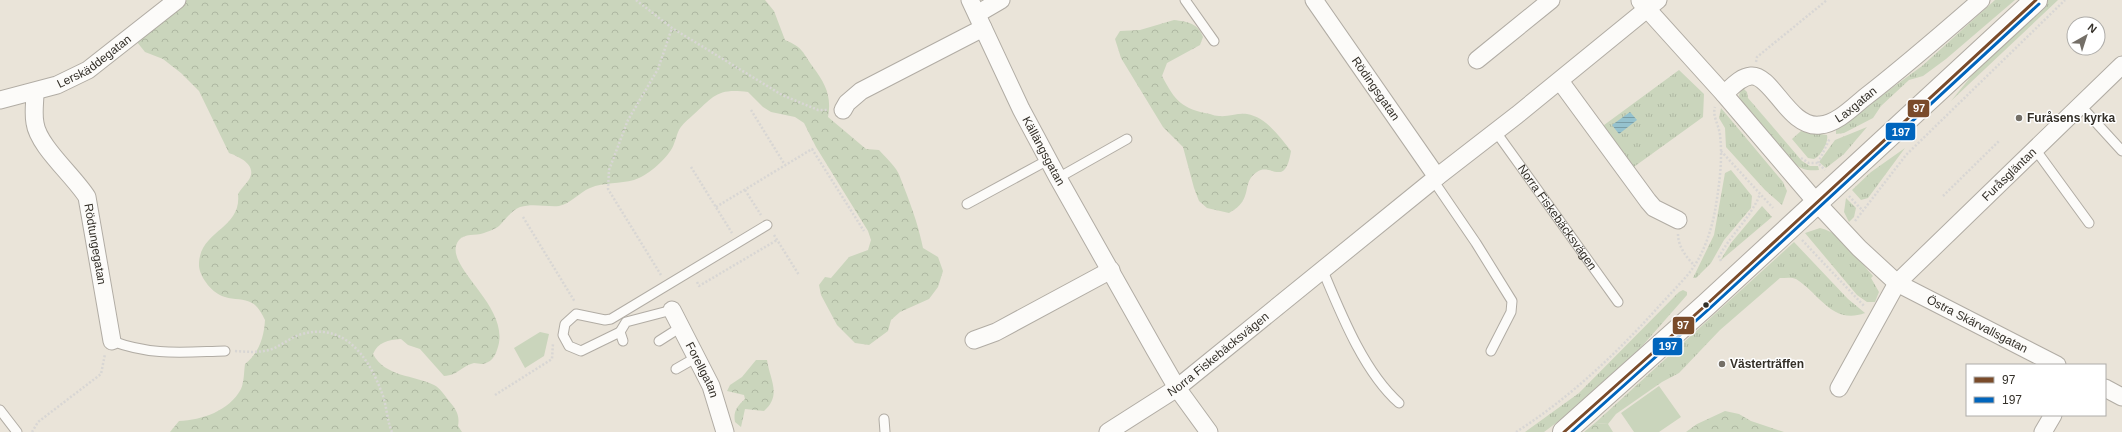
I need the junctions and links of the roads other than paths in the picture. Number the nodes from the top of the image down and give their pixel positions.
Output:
1 (177, 0) edge
2 (1001, 0) edge
3 (1185, 0) edge
4 (1314, 0) edge
5 (1551, 0) edge
6 (1981, 0) edge
7 (2036, 0) edge
8 (1648, 3) edge
9 (977, 14) edge
10 (1214, 41) dead end
11 (1477, 60) dead end
12 (2122, 66) edge
13 (1560, 81) junction
14 (35, 92) junction
15 (1724, 94) junction
16 (1, 99) edge
17 (2080, 105) junction
18 (842, 110) road end
19 (1496, 132) junction
20 (1127, 139) dead end
21 (2035, 148) junction
22 (2122, 151) edge
23 (1048, 160) junction
24 (1058, 178) junction
25 (1435, 179) junction
26 (1817, 203) junction
27 (967, 204) dead end
28 (1678, 220) road end
29 (2089, 223) dead end
30 (767, 225) dead end
31 (1111, 270) junction
32 (1323, 270) junction
33 (1897, 283) junction
34 (1618, 302) dead end
35 (672, 310) joint
36 (682, 327) junction
37 (974, 340) dead end
38 (112, 341) joint
39 (659, 341) dead end
40 (225, 351) road end
41 (1491, 351) dead end
42 (697, 357) junction
43 (2055, 364) edge
44 (676, 369) dead end
45 (1177, 388) junction
46 (1839, 388) dead end
47 (2106, 389) edge
48 (2122, 397) edge
49 (1399, 402) dead end
50 (0, 410) edge
51 (2052, 416) edge
52 (884, 419) dead end
53 (17, 432) edge
54 (725, 432) edge
55 (885, 432) edge
56 (1108, 432) edge
57 (1209, 432) edge
58 (1564, 432) edge
59 (2043, 432) edge

1 - 14 street, Lerskäddegatan
2 - 9 street
3 - 10 lane
4 - 25 street, Rödingsgatan
5 - 11 street
6 - 15 street, Laxgatan
7 - 26 street
8 - 13 street, Norra Fiskebäcksvägen
8 - 15 street, Östra Skärvallsgatan
9 - 18 street
9 - 23 street, Källängsgatan
12 - 17 street, Furåsgläntan
13 - 19 street, Norra Fiskebäcksvägen
13 - 28 street
14 - 16 street, Lerskäddegatan
14 - 38 street, Rödtungegatan
15 - 26 street, Östra Skärvallsgatan
17 - 21 street, Furåsgläntan
17 - 22 lane
19 - 25 street, Norra Fiskebäcksvägen
19 - 34 lane, Norra Fiskebäcksvägen
20 - 24 lane
21 - 29 lane
21 - 33 street, Furåsgläntan
23 - 24 street, Källängsgatan
23 - 27 lane
24 - 31 street, Källängsgatan
25 - 32 street, Norra Fiskebäcksvägen
25 - 41 lane
26 - 33 street, Östra Skärvallsgatan
26 - 58 street
30 - 35 lane
31 - 37 street
31 - 45 street, Källängsgatan
32 - 45 street, Norra Fiskebäcksvägen
32 - 49 lane
33 - 43 street, Östra Skärvallsgatan
33 - 46 street
35 - 36 street, Forellgatan
36 - 39 lane
36 - 42 street, Forellgatan
38 - 40 lane
42 - 44 lane
42 - 54 street, Forellgatan
45 - 56 street, Norra Fiskebäcksvägen
45 - 57 street, Källängsgatan
47 - 48 street
50 - 53 lane
51 - 59 street
52 - 55 lane

